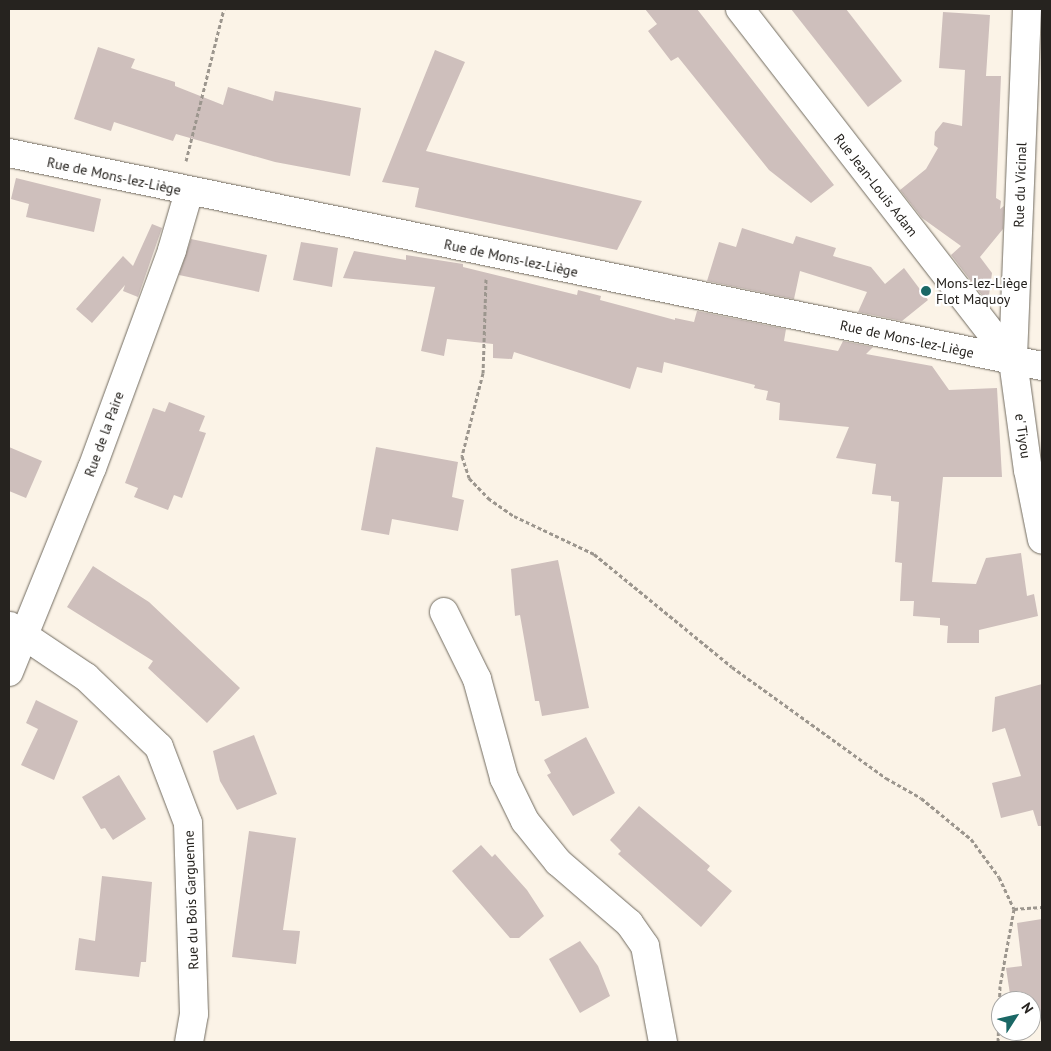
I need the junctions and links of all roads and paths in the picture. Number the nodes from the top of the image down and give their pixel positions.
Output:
1 (224, 9) edge
2 (740, 9) edge
3 (1027, 9) edge
4 (9, 153) edge
5 (184, 191) junction
6 (490, 254) junction
7 (1013, 361) junction
8 (1042, 366) edge
9 (1042, 540) edge
10 (444, 612) dead end
11 (16, 630) edge
12 (9, 672) edge
13 (1042, 907) edge
14 (1014, 909) junction
15 (189, 1042) edge
16 (663, 1042) edge
17 (998, 1042) edge

1 - 5 path
2 - 7 street, Rue Jean-Louis Adam
3 - 7 street, Rue du Vicinal
4 - 5 street, Rue de Mons-lez-Liège
5 - 6 street, Rue de Mons-lez-Liège
5 - 11 street, Rue de la Paire
6 - 7 street, Rue de Mons-lez-Liège
6 - 14 path
7 - 8 street, Rue de Mons-lez-Liège
7 - 9 street, e' Tiyou
10 - 16 street
11 - 12 street, Rue de la Paire
11 - 15 street, Rue du Bois Garguenne
13 - 14 path
14 - 17 path

